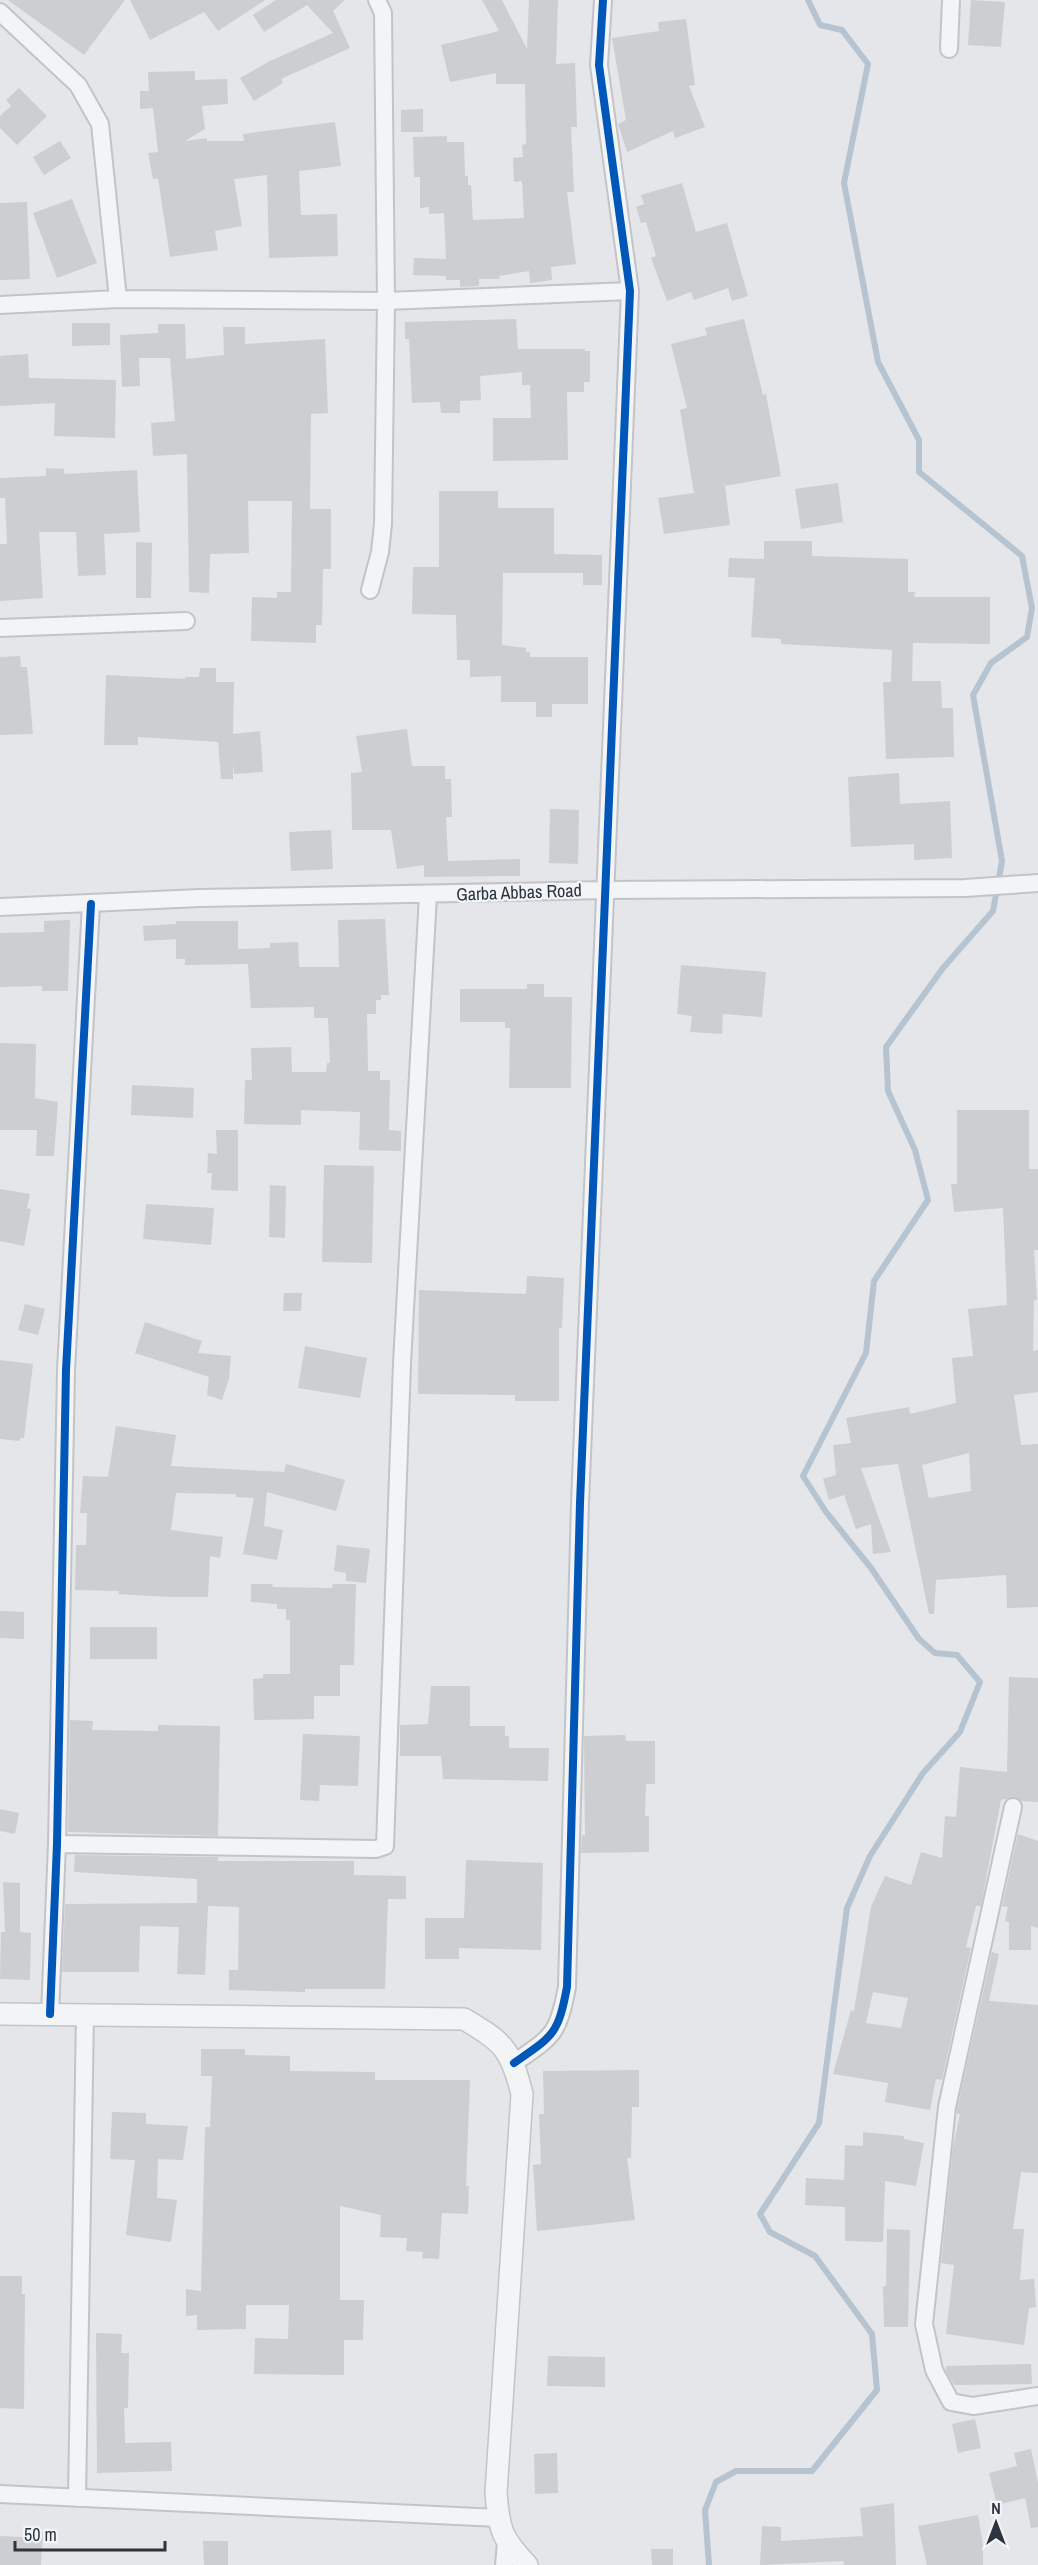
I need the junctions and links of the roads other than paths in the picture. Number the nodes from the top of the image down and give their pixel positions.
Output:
1 (377, 0) edge
2 (603, 0) edge
3 (951, 0) edge
4 (0, 12) edge
5 (949, 49) dead end
6 (630, 291) junction
7 (118, 299) junction
8 (386, 301) junction
9 (0, 305) edge
10 (370, 590) dead end
11 (186, 621) dead end
12 (0, 628) edge
13 (1030, 884) edge
14 (605, 890) junction
15 (428, 895) junction
16 (91, 904) junction
17 (0, 907) edge
18 (1013, 1807) dead end
19 (57, 1844) junction
20 (0, 2014) edge
21 (51, 2014) junction
22 (86, 2014) junction
23 (514, 2063) junction
24 (1038, 2396) edge
25 (0, 2494) edge
26 (77, 2498) junction
27 (498, 2518) junction
28 (506, 2543) junction
29 (504, 2565) edge
30 (528, 2565) edge

1 - 8 street
2 - 6 street
3 - 5 street
4 - 7 street
6 - 8 street
6 - 14 street
7 - 8 street
7 - 9 street
8 - 10 street
11 - 12 street
13 - 14 street, Garba Abbas Road
14 - 15 street, Garba Abbas Road
14 - 23 street
15 - 16 street, Garba Abbas Road
15 - 19 street
16 - 17 street, Garba Abbas Road
16 - 19 street
18 - 24 street
19 - 21 street
20 - 21 street
21 - 22 street
22 - 23 street
22 - 26 street
23 - 27 street
25 - 26 street
26 - 27 street
27 - 28 street
28 - 29 street
28 - 30 street

